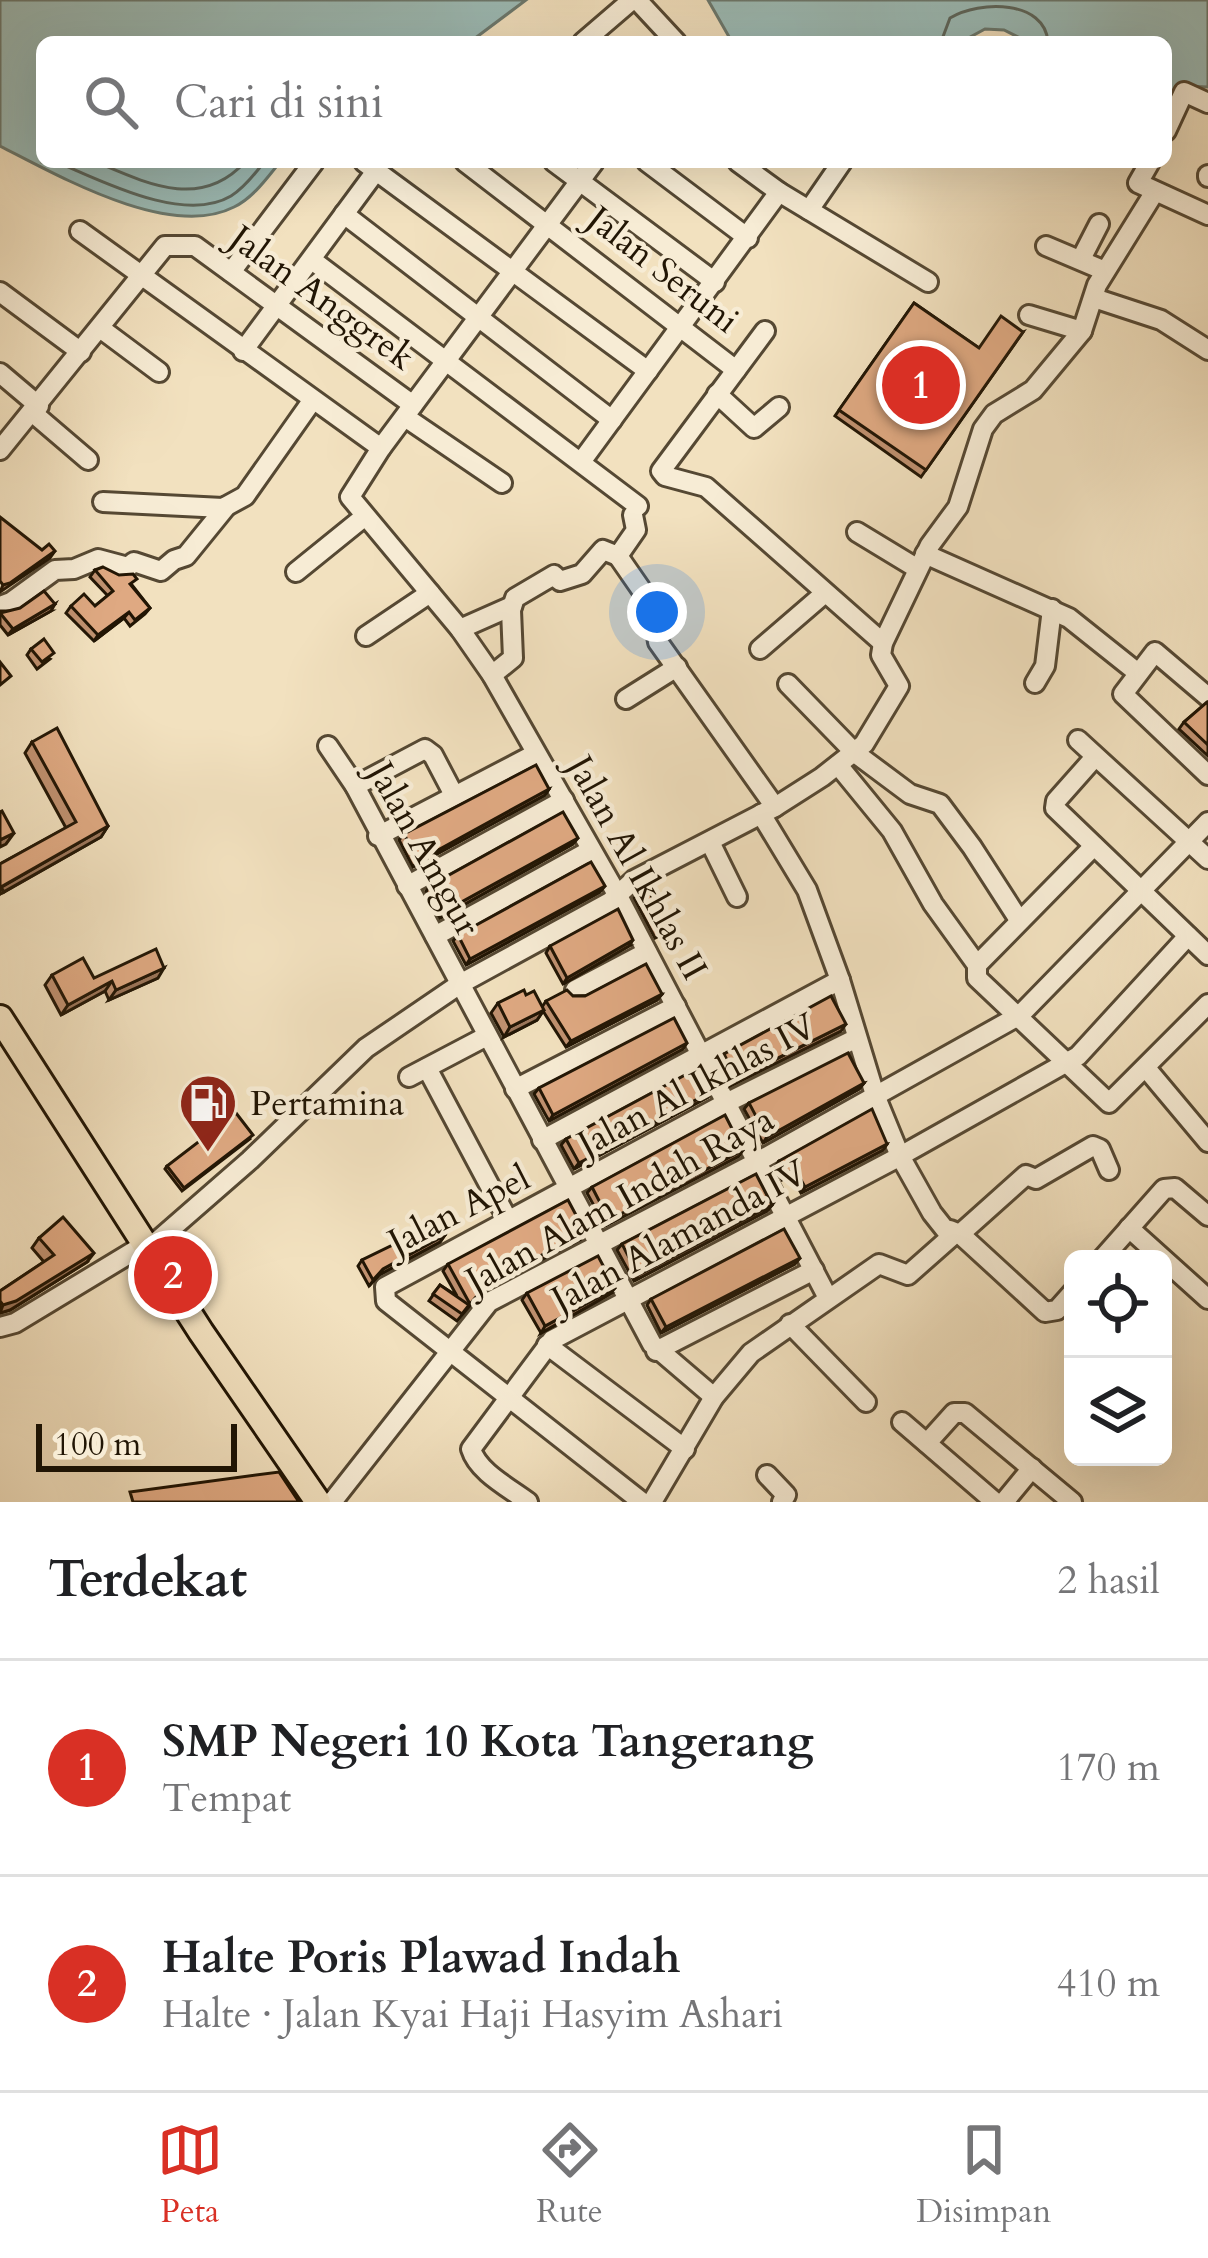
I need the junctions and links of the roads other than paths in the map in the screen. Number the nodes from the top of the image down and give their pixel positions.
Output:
1 (634, 0) edge
2 (591, 36) edge
3 (670, 36) edge
4 (1208, 104) edge
5 (1172, 118) edge
6 (309, 168) edge
7 (369, 168) edge
8 (371, 168) edge
9 (473, 168) edge
10 (562, 168) edge
11 (590, 168) edge
12 (655, 168) edge
13 (746, 168) edge
14 (838, 168) edge
15 (1147, 168) edge
16 (580, 182) junction
17 (779, 192) junction
18 (1154, 194) junction
19 (809, 210) junction
20 (344, 214) junction
21 (1208, 215) edge
22 (549, 223) junction
23 (1099, 224) dead end
24 (80, 231) dead end
25 (748, 238) junction
26 (1046, 246) dead end
27 (1082, 259) junction
28 (312, 260) junction
29 (1105, 271) junction
30 (231, 272) junction
31 (512, 272) junction
32 (140, 275) junction
33 (716, 282) junction
34 (928, 282) dead end
35 (0, 292) edge
36 (1094, 298) junction
37 (278, 306) junction
38 (1029, 315) dead end
39 (478, 318) junction
40 (683, 326) junction
41 (100, 328) junction
42 (765, 331) dead end
43 (1082, 331) junction
44 (1208, 350) edge
45 (243, 351) junction
46 (81, 352) junction
47 (445, 362) junction
48 (736, 370) junction
49 (648, 371) junction
50 (159, 372) dead end
51 (0, 373) edge
52 (718, 394) junction
53 (312, 401) junction
54 (779, 407) dead end
55 (36, 410) junction
56 (409, 411) junction
57 (612, 420) junction
58 (381, 448) junction
59 (0, 449) edge
60 (88, 460) dead end
61 (581, 462) junction
62 (502, 483) dead end
63 (103, 502) dead end
64 (225, 508) junction
65 (364, 517) junction
66 (857, 532) dead end
67 (618, 556) junction
68 (922, 562) junction
69 (296, 572) dead end
70 (430, 593) junction
71 (825, 593) junction
72 (0, 606) edge
73 (512, 606) junction
74 (1052, 609) junction
75 (460, 629) junction
76 (367, 637) dead end
77 (883, 643) junction
78 (760, 649) dead end
79 (677, 668) junction
80 (1138, 673) junction
81 (493, 675) junction
82 (1035, 683) dead end
83 (788, 684) dead end
84 (1208, 697) edge
85 (626, 699) dead end
86 (1078, 740) dead end
87 (328, 746) dead end
88 (855, 752) junction
89 (535, 754) junction
90 (1095, 757) junction
91 (838, 765) junction
92 (1208, 775) edge
93 (356, 786) junction
94 (454, 795) junction
95 (564, 800) junction
96 (768, 806) junction
97 (1208, 822) edge
98 (378, 836) junction
99 (1190, 841) junction
100 (710, 842) junction
101 (1094, 846) junction
102 (591, 850) junction
103 (1208, 859) edge
104 (406, 886) junction
105 (1142, 890) junction
106 (618, 896) junction
107 (737, 897) dead end
108 (1019, 920) junction
109 (435, 936) junction
110 (1188, 936) junction
111 (647, 952) junction
112 (1208, 955) edge
113 (976, 970) junction
114 (840, 980) junction
115 (460, 985) junction
116 (575, 990) edge
117 (1208, 1004) edge
118 (676, 1006) junction
119 (1020, 1015) junction
120 (0, 1018) edge
121 (487, 1036) junction
122 (857, 1038) junction
123 (0, 1048) edge
124 (702, 1056) junction
125 (1066, 1062) junction
126 (1146, 1068) junction
127 (515, 1089) junction
128 (875, 1095) junction
129 (726, 1104) junction
130 (542, 1140) junction
131 (1208, 1142) edge
132 (900, 1156) junction
133 (757, 1162) junction
134 (1109, 1170) dead end
135 (569, 1190) junction
136 (105, 1195) junction
137 (1208, 1216) edge
138 (787, 1218) junction
139 (509, 1222) junction
140 (1129, 1228) junction
141 (953, 1234) junction
142 (598, 1244) junction
143 (141, 1250) junction
144 (1110, 1250) edge
145 (814, 1270) junction
146 (828, 1298) junction
147 (1208, 1298) edge
148 (629, 1301) junction
149 (1064, 1302) edge
150 (790, 1324) junction
151 (0, 1327) edge
152 (196, 1335) junction
153 (547, 1345) junction
154 (449, 1350) junction
155 (656, 1351) junction
156 (714, 1396) junction
157 (510, 1397) junction
158 (866, 1402) dead end
159 (902, 1422) dead end
160 (927, 1443) junction
161 (685, 1449) junction
162 (1032, 1468) junction
163 (766, 1475) dead end
164 (302, 1502) edge
165 (318, 1502) edge
166 (332, 1502) edge
167 (528, 1502) edge
168 (642, 1502) edge
169 (652, 1502) edge
170 (782, 1502) edge
171 (1000, 1502) edge
172 (1072, 1502) edge

1 - 2 street
1 - 3 street
4 - 5 street
6 - 30 street
7 - 20 street
8 - 31 street
9 - 22 street, Jalan Seruni
10 - 16 street
11 - 16 street
12 - 25 street
13 - 17 street
14 - 19 street
15 - 18 street
16 - 22 street
16 - 33 street
17 - 19 street
17 - 25 street
18 - 21 street
18 - 29 street
19 - 34 street
20 - 28 street
20 - 39 street
22 - 31 street
22 - 40 street, Jalan Seruni
23 - 27 street
24 - 32 street
25 - 33 street
26 - 27 street
27 - 29 street
28 - 37 street
28 - 47 street
29 - 36 street
30 - 32 street, Jalan Anggrek
30 - 37 street, Jalan Anggrek
31 - 39 street
31 - 49 street
32 - 41 street
32 - 45 street
33 - 40 street
35 - 46 street
36 - 43 street
36 - 44 street
37 - 45 street
37 - 56 street, Jalan Anggrek
38 - 43 street
39 - 47 street
39 - 57 street
40 - 48 street, Jalan Seruni
40 - 49 street
41 - 46 street
41 - 50 street
42 - 48 street
43 - 68 street
45 - 53 street
46 - 55 street
47 - 56 street
47 - 61 street
48 - 52 street
49 - 57 street
51 - 55 street
52 - 54 street
52 - 71 street
53 - 58 street
53 - 64 street
55 - 59 street
55 - 60 street
56 - 58 street
56 - 62 street, Jalan Anggrek
57 - 61 street
58 - 65 street, Jalan Al Ikhlas II
61 - 67 street
63 - 64 street
64 - 72 street
65 - 69 street
65 - 70 street, Jalan Al Ikhlas II
66 - 68 street
67 - 73 street
67 - 79 street
68 - 74 street
68 - 77 street
70 - 75 street, Jalan Al Ikhlas II
70 - 76 street
71 - 77 street
71 - 78 street
73 - 75 street
73 - 81 street
74 - 80 street
74 - 82 street
75 - 81 street, Jalan Al Ikhlas II
77 - 88 street
79 - 85 street
79 - 96 street
80 - 84 street
80 - 92 street
81 - 89 street, Jalan Al Ikhlas II
83 - 88 street
86 - 90 street
87 - 93 street, Jalan Amgur
88 - 91 street
88 - 108 street
89 - 94 street
89 - 95 street, Jalan Al Ikhlas II
90 - 99 street
90 - 101 street
91 - 96 street
91 - 113 street
93 - 94 street
93 - 98 street, Jalan Amgur
94 - 98 street
95 - 102 street, Jalan Al Ikhlas II
95 - 104 street
96 - 100 street
96 - 114 street
97 - 99 street, Jalan Alam Indah Raya
98 - 104 street, Jalan Amgur
99 - 103 street
99 - 105 street, Jalan Alam Indah Raya
100 - 106 street
100 - 107 street
101 - 105 street
101 - 108 street
102 - 106 street, Jalan Al Ikhlas II
102 - 109 street
104 - 109 street, Jalan Amgur
105 - 110 street
105 - 119 street, Jalan Alam Indah Raya
106 - 111 street, Jalan Al Ikhlas II
106 - 115 street
108 - 113 street
109 - 115 street, Jalan Amgur
110 - 112 street
110 - 125 street, Jalan Alamanda IV
111 - 116 street
111 - 118 street, Jalan Al Ikhlas II
113 - 119 street
114 - 122 street
114 - 124 street
115 - 121 street, Jalan Amgur
115 - 143 street
117 - 126 street
118 - 124 street, Jalan Al Ikhlas II
118 - 127 street
119 - 125 street
119 - 128 street, Jalan Alam Indah Raya
120 - 136 main road
121 - 127 street, Jalan Amgur
121 - 139 street
122 - 128 street
122 - 129 street, Jalan Al Ikhlas IV
123 - 136 main road
124 - 129 street, Jalan Al Ikhlas II
124 - 130 street
125 - 126 street
125 - 132 street, Jalan Alamanda IV
126 - 131 street
127 - 130 street, Jalan Amgur
128 - 132 street
128 - 133 street, Jalan Alam Indah Raya
129 - 133 street, Jalan Al Ikhlas II
129 - 135 street, Jalan Al Ikhlas IV
130 - 135 street, Jalan Amgur
132 - 138 street, Jalan Alamanda IV
132 - 141 street
133 - 138 street, Jalan Al Ikhlas II
133 - 142 street, Jalan Alam Indah Raya
134 - 141 street
135 - 139 street, Jalan Apel
135 - 142 street, Jalan Amgur
136 - 143 main road
137 - 140 street
138 - 145 street, Jalan Al Ikhlas II
138 - 148 street, Jalan Alamanda IV
139 - 154 street, Jalan Apel
140 - 144 street
140 - 147 street
141 - 146 street
141 - 149 street
142 - 148 street, Jalan Amgur
142 - 154 street, Jalan Alam Indah Raya
143 - 151 street
143 - 152 main road
145 - 146 street, Jalan Al Ikhlas II
145 - 155 street
146 - 150 street
148 - 153 street, Jalan Alamanda IV
148 - 155 street, Jalan Amgur
150 - 156 street
150 - 158 street
152 - 164 main road
152 - 165 main road
153 - 157 street, Jalan Alamanda IV
153 - 161 street
154 - 157 street
154 - 166 street, Jalan Alam Indah Raya
155 - 156 street
156 - 161 street
157 - 167 street, Jalan Alamanda IV
157 - 168 street
159 - 160 street
160 - 162 street
160 - 171 street
161 - 169 street
162 - 171 street
162 - 172 street
163 - 170 street

